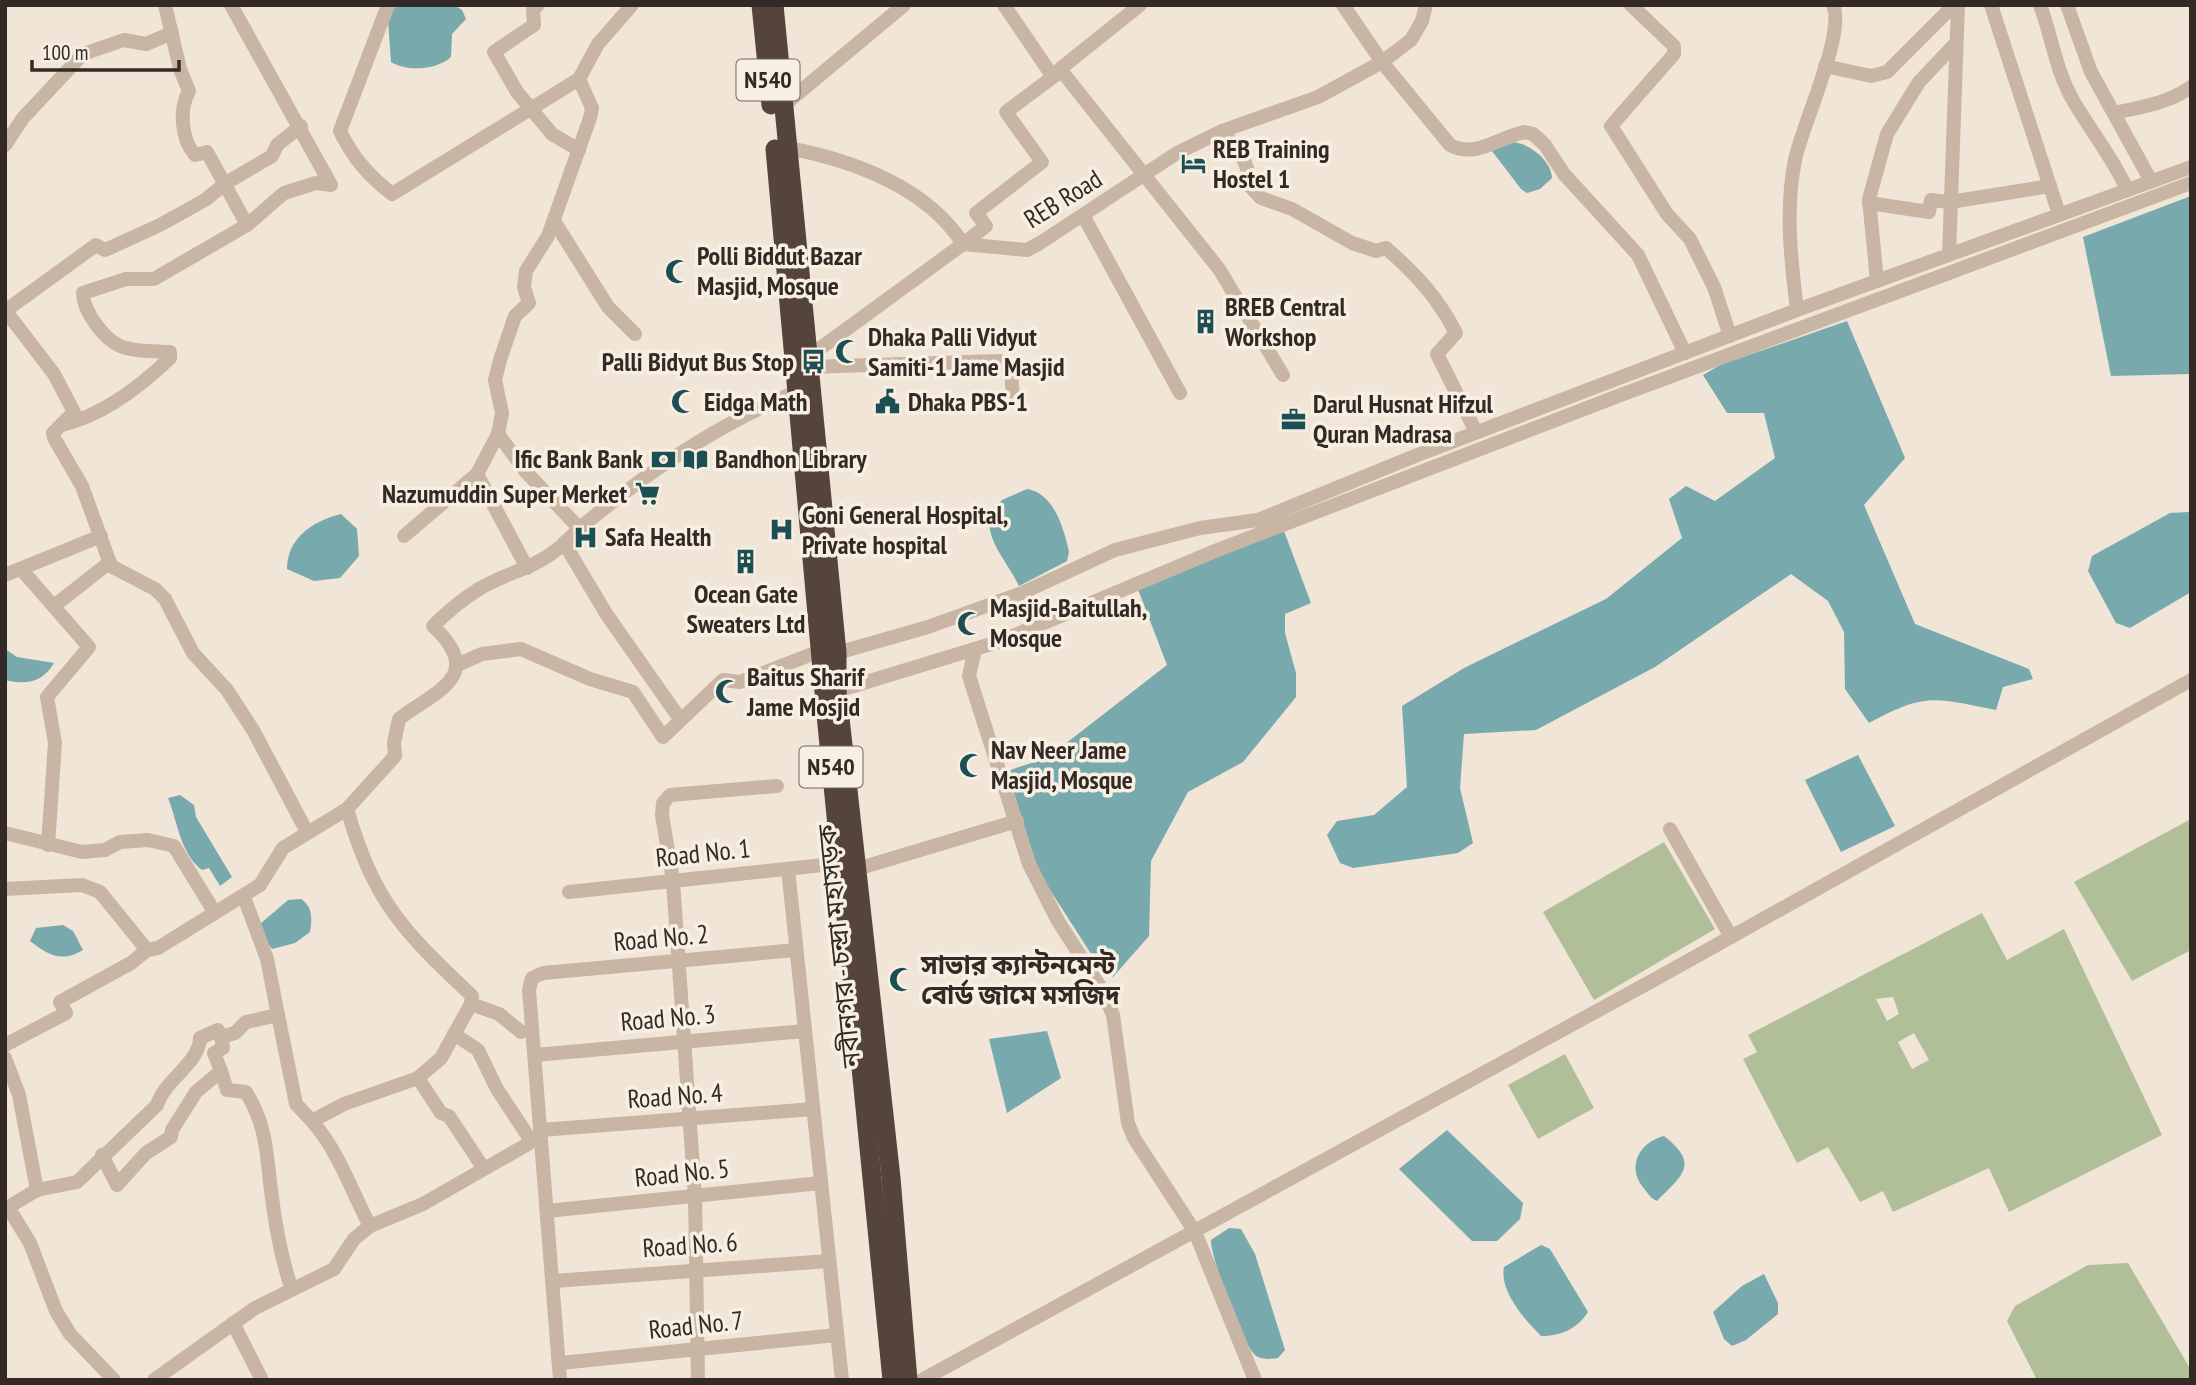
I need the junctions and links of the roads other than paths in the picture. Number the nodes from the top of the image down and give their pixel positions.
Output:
1 (165, 5) edge
2 (388, 5) edge
3 (538, 5) edge
4 (632, 5) edge
5 (761, 5) edge
6 (774, 5) edge
7 (904, 5) edge
8 (1004, 5) edge
9 (1140, 5) edge
10 (1342, 5) edge
11 (1426, 5) edge
12 (1631, 5) edge
13 (1833, 5) edge
14 (1956, 5) edge
15 (1991, 5) edge
16 (2040, 5) edge
17 (2067, 5) edge
18 (234, 6) edge
19 (172, 33) junction
20 (1956, 43) junction
21 (1382, 62) junction
22 (1825, 66) junction
23 (1057, 74) junction
24 (579, 79) junction
25 (2191, 87) edge
26 (784, 105) junction
27 (531, 109) junction
28 (2114, 113) junction
29 (301, 126) junction
30 (1222, 131) junction
31 (5, 145) edge
32 (788, 148) junction
33 (579, 150) junction
34 (2191, 167) edge
35 (1144, 177) junction
36 (2151, 181) junction
37 (226, 183) junction
38 (2191, 183) edge
39 (2050, 186) junction
40 (2127, 189) junction
41 (1950, 202) junction
42 (1869, 203) junction
43 (1083, 215) junction
44 (2059, 215) junction
45 (554, 221) junction
46 (247, 225) junction
47 (963, 244) junction
48 (1949, 255) junction
49 (1877, 281) junction
50 (1797, 310) junction
51 (5, 311) edge
52 (635, 334) dead end
53 (1730, 336) junction
54 (1685, 353) junction
55 (808, 363) junction
56 (1283, 375) dead end
57 (796, 391) junction
58 (1180, 393) dead end
59 (1013, 396) dead end
60 (62, 425) junction
61 (1476, 432) junction
62 (498, 434) junction
63 (477, 474) junction
64 (580, 529) junction
65 (101, 536) junction
66 (404, 536) dead end
67 (564, 544) junction
68 (110, 562) junction
69 (527, 568) junction
70 (22, 569) junction
71 (5, 575) edge
72 (54, 606) junction
73 (975, 649) junction
74 (829, 652) junction
75 (457, 665) junction
76 (2191, 680) edge
77 (837, 691) junction
78 (680, 719) junction
79 (778, 786) dead end
80 (347, 809) junction
81 (1017, 821) junction
82 (1670, 829) dead end
83 (307, 832) junction
84 (5, 833) edge
85 (48, 845) junction
86 (849, 866) junction
87 (788, 869) junction
88 (673, 881) junction
89 (5, 889) edge
90 (569, 892) dead end
91 (244, 897) junction
92 (215, 913) junction
93 (1731, 937) junction
94 (147, 950) junction
95 (796, 950) junction
96 (679, 961) junction
97 (471, 1004) junction
98 (278, 1015) junction
99 (805, 1031) junction
100 (521, 1032) dead end
101 (454, 1034) junction
102 (221, 1037) junction
103 (685, 1041) junction
104 (5, 1045) edge
105 (535, 1055) junction
106 (5, 1058) edge
107 (221, 1071) junction
108 (418, 1078) junction
109 (813, 1109) junction
110 (690, 1120) junction
111 (312, 1121) junction
112 (541, 1130) junction
113 (102, 1155) junction
114 (484, 1169) junction
115 (821, 1183) junction
116 (37, 1190) junction
117 (695, 1196) junction
118 (7, 1208) edge
119 (547, 1210) junction
120 (370, 1226) junction
121 (1195, 1232) junction
122 (830, 1261) junction
123 (695, 1269) junction
124 (554, 1281) junction
125 (292, 1290) junction
126 (233, 1323) junction
127 (837, 1335) junction
128 (696, 1350) junction
129 (560, 1363) junction
130 (114, 1380) edge
131 (154, 1380) edge
132 (262, 1380) edge
133 (560, 1380) edge
134 (698, 1380) edge
135 (842, 1380) edge
136 (892, 1380) edge
137 (908, 1380) edge
138 (922, 1380) edge
139 (1255, 1380) edge

1 - 19 street
2 - 27 street
3 - 27 street
4 - 24 street
5 - 57 highway, নবীনগর - চন্দ্রা মহাসড়ক / N540
6 - 26 highway, নবীনগর - চন্দ্রা মহাসড়ক / N540
7 - 26 street
8 - 23 street
9 - 23 street
10 - 21 street
11 - 21 street, REB Road
12 - 53 street
13 - 22 street
14 - 20 street
14 - 22 street
15 - 39 street
16 - 40 street
17 - 28 street
18 - 29 street
19 - 31 street
19 - 37 street
20 - 41 street
20 - 42 street
21 - 30 street, REB Road
21 - 54 street
22 - 50 street
23 - 35 street
23 - 47 street
24 - 27 street
24 - 33 street
25 - 28 street
26 - 32 highway, নবীনগর - চন্দ্রা মহাসড়ক / N540
27 - 33 street
28 - 36 street
29 - 37 street
29 - 46 street
30 - 35 street, REB Road
30 - 61 street
32 - 47 street
32 - 55 highway, নবীনগর - চন্দ্রা মহাসড়ক / N540
33 - 45 street
34 - 36 street
35 - 43 street, REB Road
35 - 56 street
36 - 40 street
37 - 46 street
37 - 51 street
38 - 73 street
39 - 41 street
39 - 44 street
40 - 44 street
41 - 42 street
41 - 48 street
42 - 49 street
43 - 47 street, REB Road
43 - 58 street
44 - 48 street
45 - 52 street
45 - 62 street
46 - 60 street
47 - 55 street
48 - 49 street
49 - 50 street
50 - 53 street
51 - 60 street
53 - 54 street
54 - 61 street
55 - 59 street
55 - 74 highway, নবীনগর - চন্দ্রা মহাসড়ক / N540
57 - 64 street
57 - 74 highway, নবীনগর - চন্দ্রা মহাসড়ক / N540
60 - 65 street
61 - 74 street
62 - 63 street
62 - 64 street
63 - 66 street
63 - 69 street
64 - 67 street
65 - 68 street
65 - 70 street
67 - 69 street
67 - 78 street
68 - 72 street
68 - 83 street
69 - 75 street
70 - 71 street
70 - 72 street
72 - 85 street
73 - 77 street
73 - 81 street
74 - 77 highway, নবীনগর - চন্দ্রা মহাসড়ক / N540
74 - 78 street
74 - 86 highway, নবীনগর - চন্দ্রা মহাসড়ক / N540
75 - 78 street
75 - 80 street
76 - 93 street
77 - 86 highway, নবীনগর - চন্দ্রা মহাসড়ক / N540
79 - 88 street
80 - 83 street
80 - 97 street
81 - 86 street, Road No. 1
81 - 121 street
82 - 93 street
83 - 91 street
84 - 85 street
85 - 92 street
86 - 87 street, Road No. 1
86 - 136 highway, নবীনগর - চন্দ্রা মহাসড়ক / N540
86 - 137 highway, নবীনগর - চন্দ্রা মহাসড়ক / N540
87 - 88 street, Road No. 1
87 - 95 street
88 - 90 street, Road No. 1
88 - 96 street
89 - 94 street
91 - 92 street
91 - 98 street
92 - 94 street
93 - 121 street
94 - 104 street
95 - 96 street, Road No. 2
95 - 99 street
96 - 103 street
96 - 105 street, Road No. 2
97 - 100 street
97 - 101 street
98 - 102 street
98 - 111 street
99 - 103 street, Road No. 3
99 - 109 street
101 - 108 street
101 - 114 street
102 - 107 street
102 - 113 street
103 - 105 street, Road No. 3
103 - 110 street
105 - 112 street
106 - 116 street
107 - 113 street
107 - 125 street
108 - 111 street
108 - 114 street
109 - 110 street, Road No. 4
109 - 115 street
110 - 112 street, Road No. 4
110 - 117 street
111 - 120 street
112 - 119 street
113 - 116 street
114 - 120 street
115 - 117 street, Road No. 5
115 - 122 street
116 - 118 street
117 - 119 street, Road No. 5
117 - 123 street
118 - 130 street
119 - 124 street
120 - 125 street
121 - 138 street
121 - 139 street
122 - 123 street, Road No. 6
122 - 127 street
123 - 124 street, Road No. 6
123 - 128 street
124 - 129 street
125 - 126 street
126 - 131 street
126 - 132 street
127 - 128 street, Road No. 7
127 - 135 street
128 - 129 street, Road No. 7
128 - 134 street
129 - 133 street

